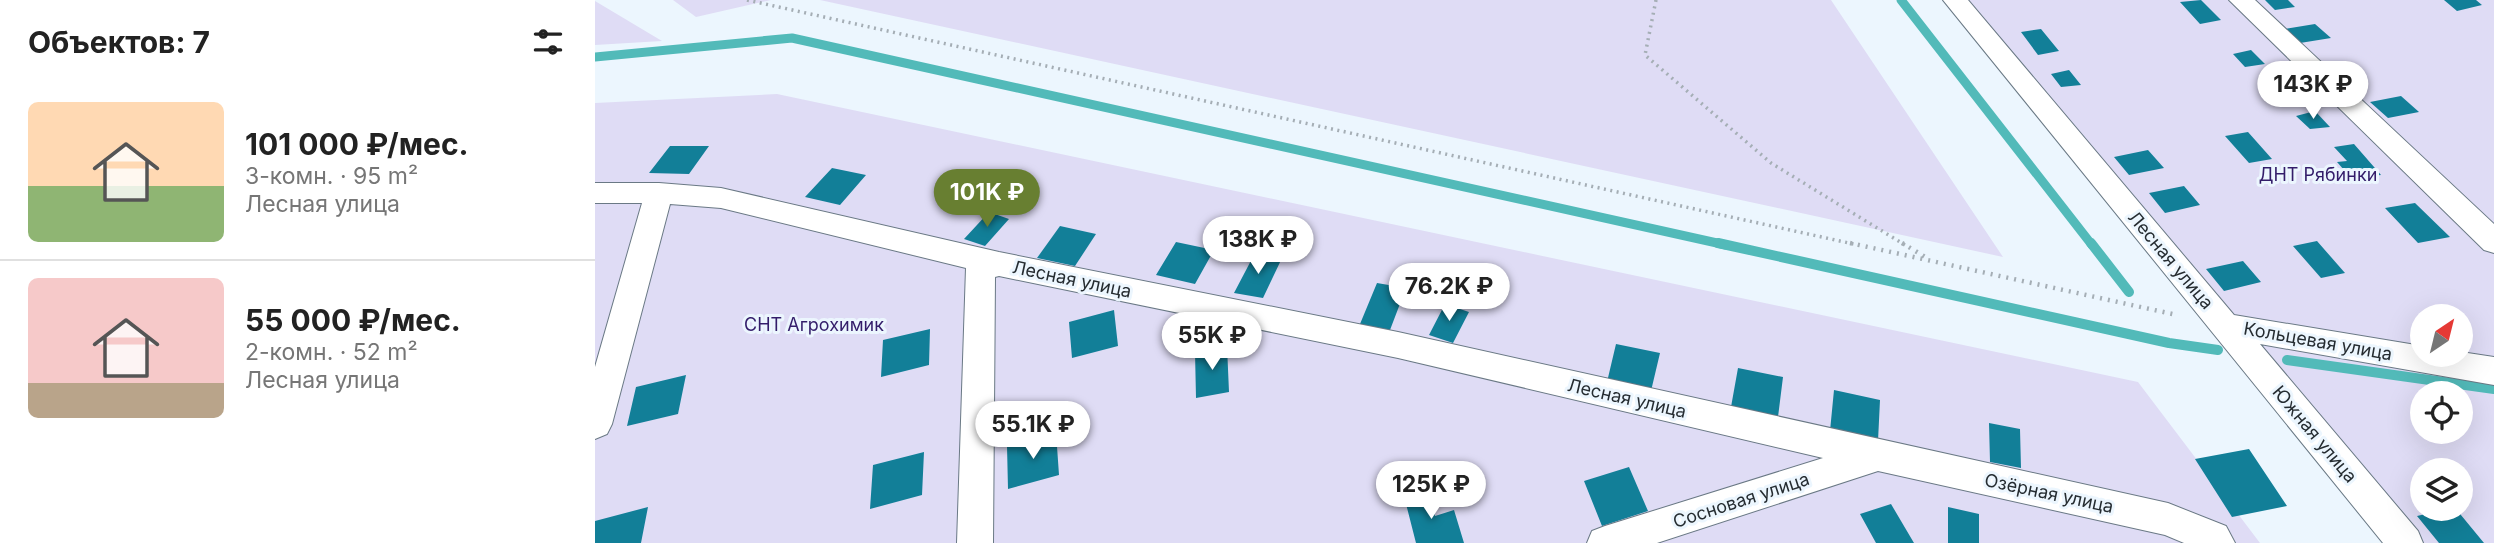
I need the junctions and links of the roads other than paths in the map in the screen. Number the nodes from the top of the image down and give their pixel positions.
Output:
1 (1955, 0) edge
2 (2241, 0) edge
3 (595, 193) edge
4 (659, 193) junction
5 (2494, 242) edge
6 (999, 264) junction
7 (2226, 326) junction
8 (2494, 371) edge
9 (595, 424) edge
10 (1876, 456) junction
11 (975, 543) edge
12 (1605, 543) edge
13 (2217, 543) edge
14 (2405, 543) edge

1 - 7 street, Лесная улица
2 - 5 street
3 - 4 street, Лесная улица
4 - 6 street, Лесная улица
4 - 9 street
6 - 10 street, Лесная улица
6 - 11 street
7 - 8 street, Кольцевая улица
7 - 14 street, Южная улица
10 - 12 street, Сосновая улица
10 - 13 street, Озёрная улица

